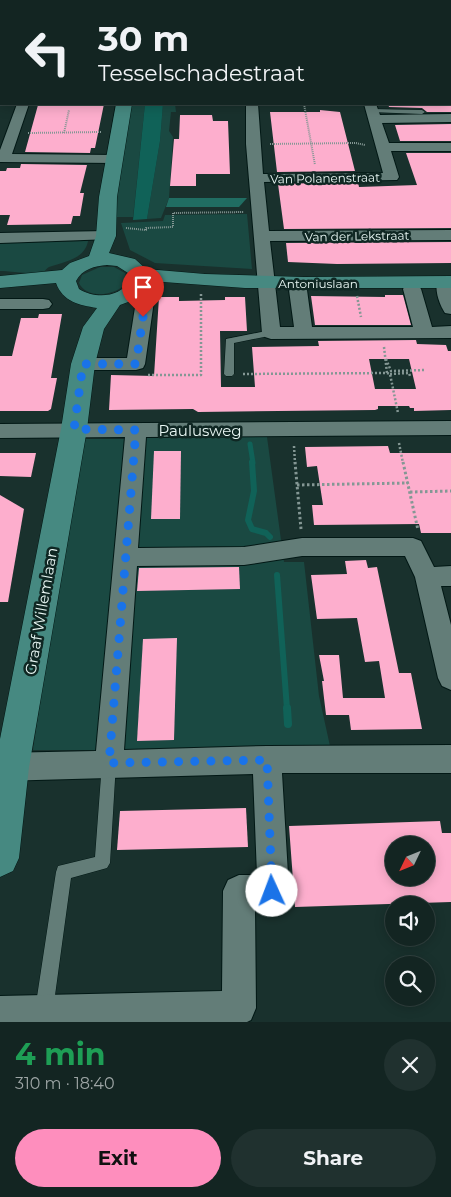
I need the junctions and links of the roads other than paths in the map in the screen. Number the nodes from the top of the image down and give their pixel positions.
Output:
1 (23, 105) edge
2 (124, 105) edge
3 (252, 105) edge
4 (372, 111) edge
5 (422, 112) dead end
6 (451, 118) edge
7 (384, 146) junction
8 (451, 146) edge
9 (2, 158) edge
10 (115, 159) junction
11 (257, 178) junction
12 (105, 230) junction
13 (451, 235) edge
14 (263, 236) junction
15 (0, 238) edge
16 (107, 260) junction
17 (67, 281) junction
18 (8, 282) edge
19 (448, 282) edge
20 (266, 283) junction
21 (141, 287) junction
22 (412, 289) dead end
23 (298, 290) dead end
24 (103, 301) junction
25 (0, 304) edge
26 (42, 304) dead end
27 (451, 309) edge
28 (424, 332) junction
29 (451, 332) edge
30 (271, 333) junction
31 (304, 333) junction
32 (83, 364) junction
33 (229, 374) road end
34 (451, 428) edge
35 (74, 429) junction
36 (136, 430) junction
37 (0, 431) edge
38 (125, 557) junction
39 (451, 576) edge
40 (427, 577) junction
41 (451, 678) edge
42 (451, 759) edge
43 (267, 760) junction
44 (109, 763) junction
45 (6, 767) edge
46 (0, 858) edge
47 (44, 1012) junction
48 (0, 1013) edge

1 - 9 street
2 - 10 street
3 - 11 street
4 - 5 lane
4 - 6 street
4 - 7 street, Van Polanenstraat
7 - 8 street
7 - 11 street, Van Polanenstraat
9 - 10 street
10 - 12 street
11 - 14 street
12 - 15 street
12 - 16 street
13 - 14 street, Van der Lekstraat
14 - 20 street
16 - 17 street
16 - 21 street
17 - 18 street
17 - 24 street
19 - 20 street, Antoniuslaan
19 - 27 street
20 - 21 street, Antoniuslaan
20 - 30 street
21 - 24 street
21 - 32 street
22 - 28 street
23 - 31 street
24 - 32 street, Graaf Willemlaan
25 - 26 street
28 - 29 street
28 - 31 street
30 - 31 street
30 - 33 lane
32 - 35 street, Graaf Willemlaan
34 - 36 street, Paulusweg
35 - 36 street, Paulusweg
35 - 37 street, Paulusweg
35 - 45 street, Graaf Willemlaan
36 - 38 street
38 - 40 street
38 - 44 street
39 - 40 street
40 - 41 street
42 - 43 street
43 - 44 street
43 - 47 street
44 - 45 street
44 - 47 lane
45 - 46 street, Graaf Willemlaan
47 - 48 street

